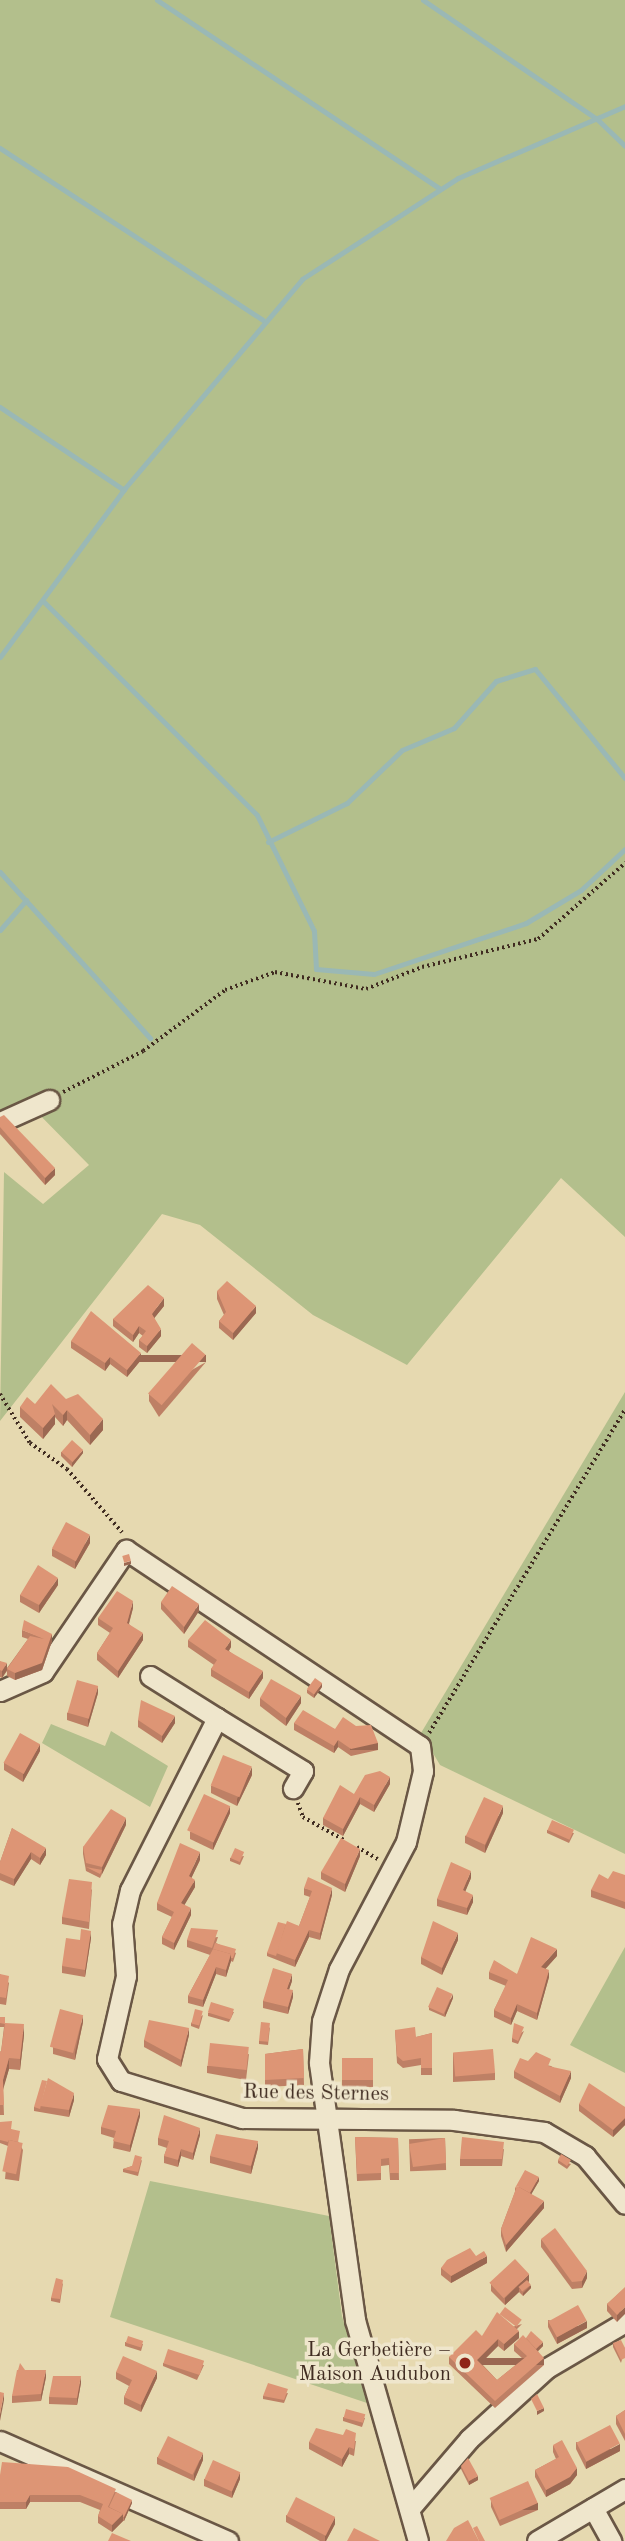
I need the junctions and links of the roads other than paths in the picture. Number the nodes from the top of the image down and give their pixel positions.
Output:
1 (49, 1100) road end
2 (0, 1122) edge
3 (150, 1676) dead end
4 (0, 1691) edge
5 (217, 1717) junction
6 (293, 1787) road end
7 (326, 2119) junction
8 (625, 2204) edge
9 (625, 2322) edge
10 (0, 2441) edge
11 (625, 2490) edge
12 (411, 2507) junction
13 (593, 2508) junction
14 (228, 2541) edge
15 (418, 2541) edge
16 (537, 2541) edge
17 (611, 2541) edge

1 - 2 street
3 - 5 street
4 - 7 street
5 - 6 street
5 - 7 street, Rue des Sternes
7 - 8 street, Rue des Sternes
7 - 12 street
9 - 12 street
10 - 14 street
11 - 13 street
12 - 15 street
13 - 16 street
13 - 17 street

